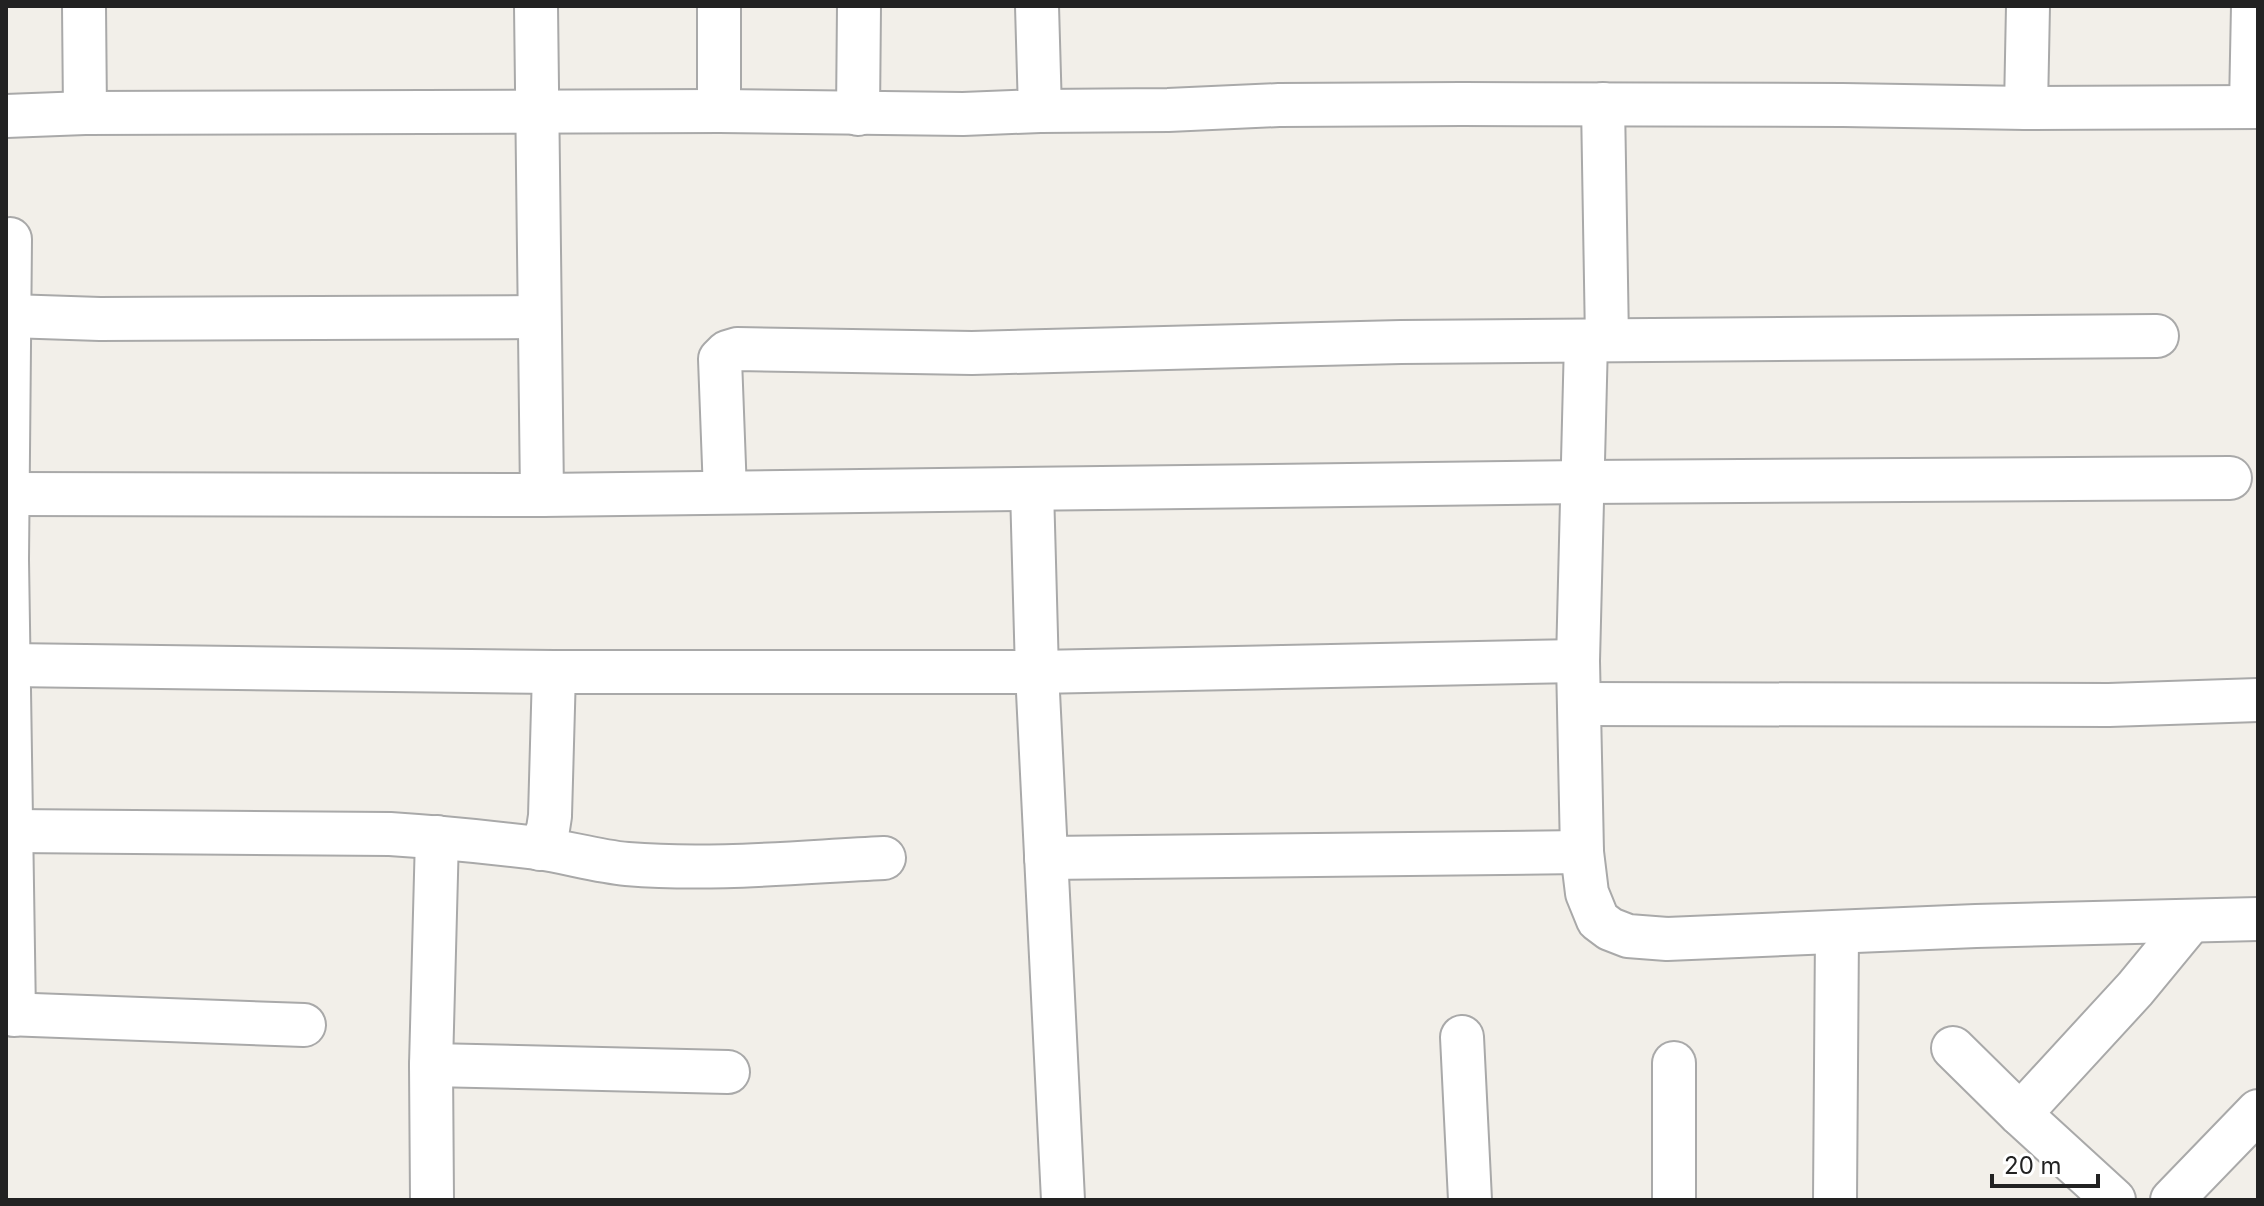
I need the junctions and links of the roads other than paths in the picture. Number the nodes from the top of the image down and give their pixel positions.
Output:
1 (84, 6) edge
2 (536, 6) edge
3 (719, 6) edge
4 (859, 6) edge
5 (1037, 6) edge
6 (2028, 6) edge
7 (2253, 6) edge
8 (1603, 104) junction
9 (2255, 106) edge
10 (2026, 108) junction
11 (719, 111) junction
12 (1040, 111) junction
13 (85, 113) junction
14 (536, 113) junction
15 (858, 114) junction
16 (6, 116) edge
17 (10, 239) dead end
18 (10, 316) junction
19 (539, 317) junction
20 (2157, 336) dead end
21 (1596, 341) junction
22 (2230, 478) dead end
23 (1583, 482) junction
24 (1032, 489) junction
25 (725, 492) junction
26 (8, 494) junction
27 (542, 495) junction
28 (7, 560) edge
29 (1578, 661) junction
30 (9, 665) junction
31 (554, 672) junction
32 (1037, 672) junction
33 (2258, 700) edge
34 (1580, 704) junction
35 (12, 831) junction
36 (437, 837) junction
37 (540, 849) junction
38 (1582, 852) junction
39 (884, 858) dead end
40 (1046, 858) junction
41 (2258, 919) edge
42 (2191, 921) junction
43 (1837, 932) junction
44 (10, 1014) edge
45 (304, 1025) dead end
46 (1462, 1037) dead end
47 (1953, 1048) dead end
48 (1674, 1063) dead end
49 (431, 1065) junction
50 (728, 1072) dead end
51 (2258, 1111) edge
52 (2020, 1114) junction
53 (432, 1200) edge
54 (1063, 1200) edge
55 (1470, 1200) edge
56 (1674, 1200) edge
57 (1835, 1200) edge
58 (2114, 1200) edge
59 (2172, 1200) edge

1 - 13 street
2 - 14 street
3 - 11 street
4 - 15 street
5 - 12 street
6 - 10 street
7 - 9 street
8 - 10 street
8 - 12 street
8 - 21 street
9 - 10 street
11 - 14 street
11 - 15 street
12 - 15 street
13 - 14 street
13 - 16 street
14 - 19 street
17 - 18 street
18 - 19 street
18 - 26 street
19 - 27 street
20 - 21 street
21 - 23 street
21 - 25 street
22 - 23 street
23 - 24 street
23 - 29 street
24 - 25 street
24 - 32 street
25 - 27 street
26 - 27 street
26 - 28 street
28 - 30 street
29 - 32 street
29 - 34 street
30 - 31 street
30 - 35 street
31 - 32 street
31 - 37 street
32 - 40 street
33 - 34 street
34 - 38 street
35 - 36 street
35 - 44 street
36 - 37 street
36 - 49 street
37 - 39 street
38 - 40 street
38 - 43 street
40 - 54 street
41 - 42 street
42 - 43 street
42 - 52 street
43 - 57 street
44 - 45 street
46 - 55 street
47 - 52 street
48 - 56 street
49 - 50 street
49 - 53 street
51 - 59 street
52 - 58 street

